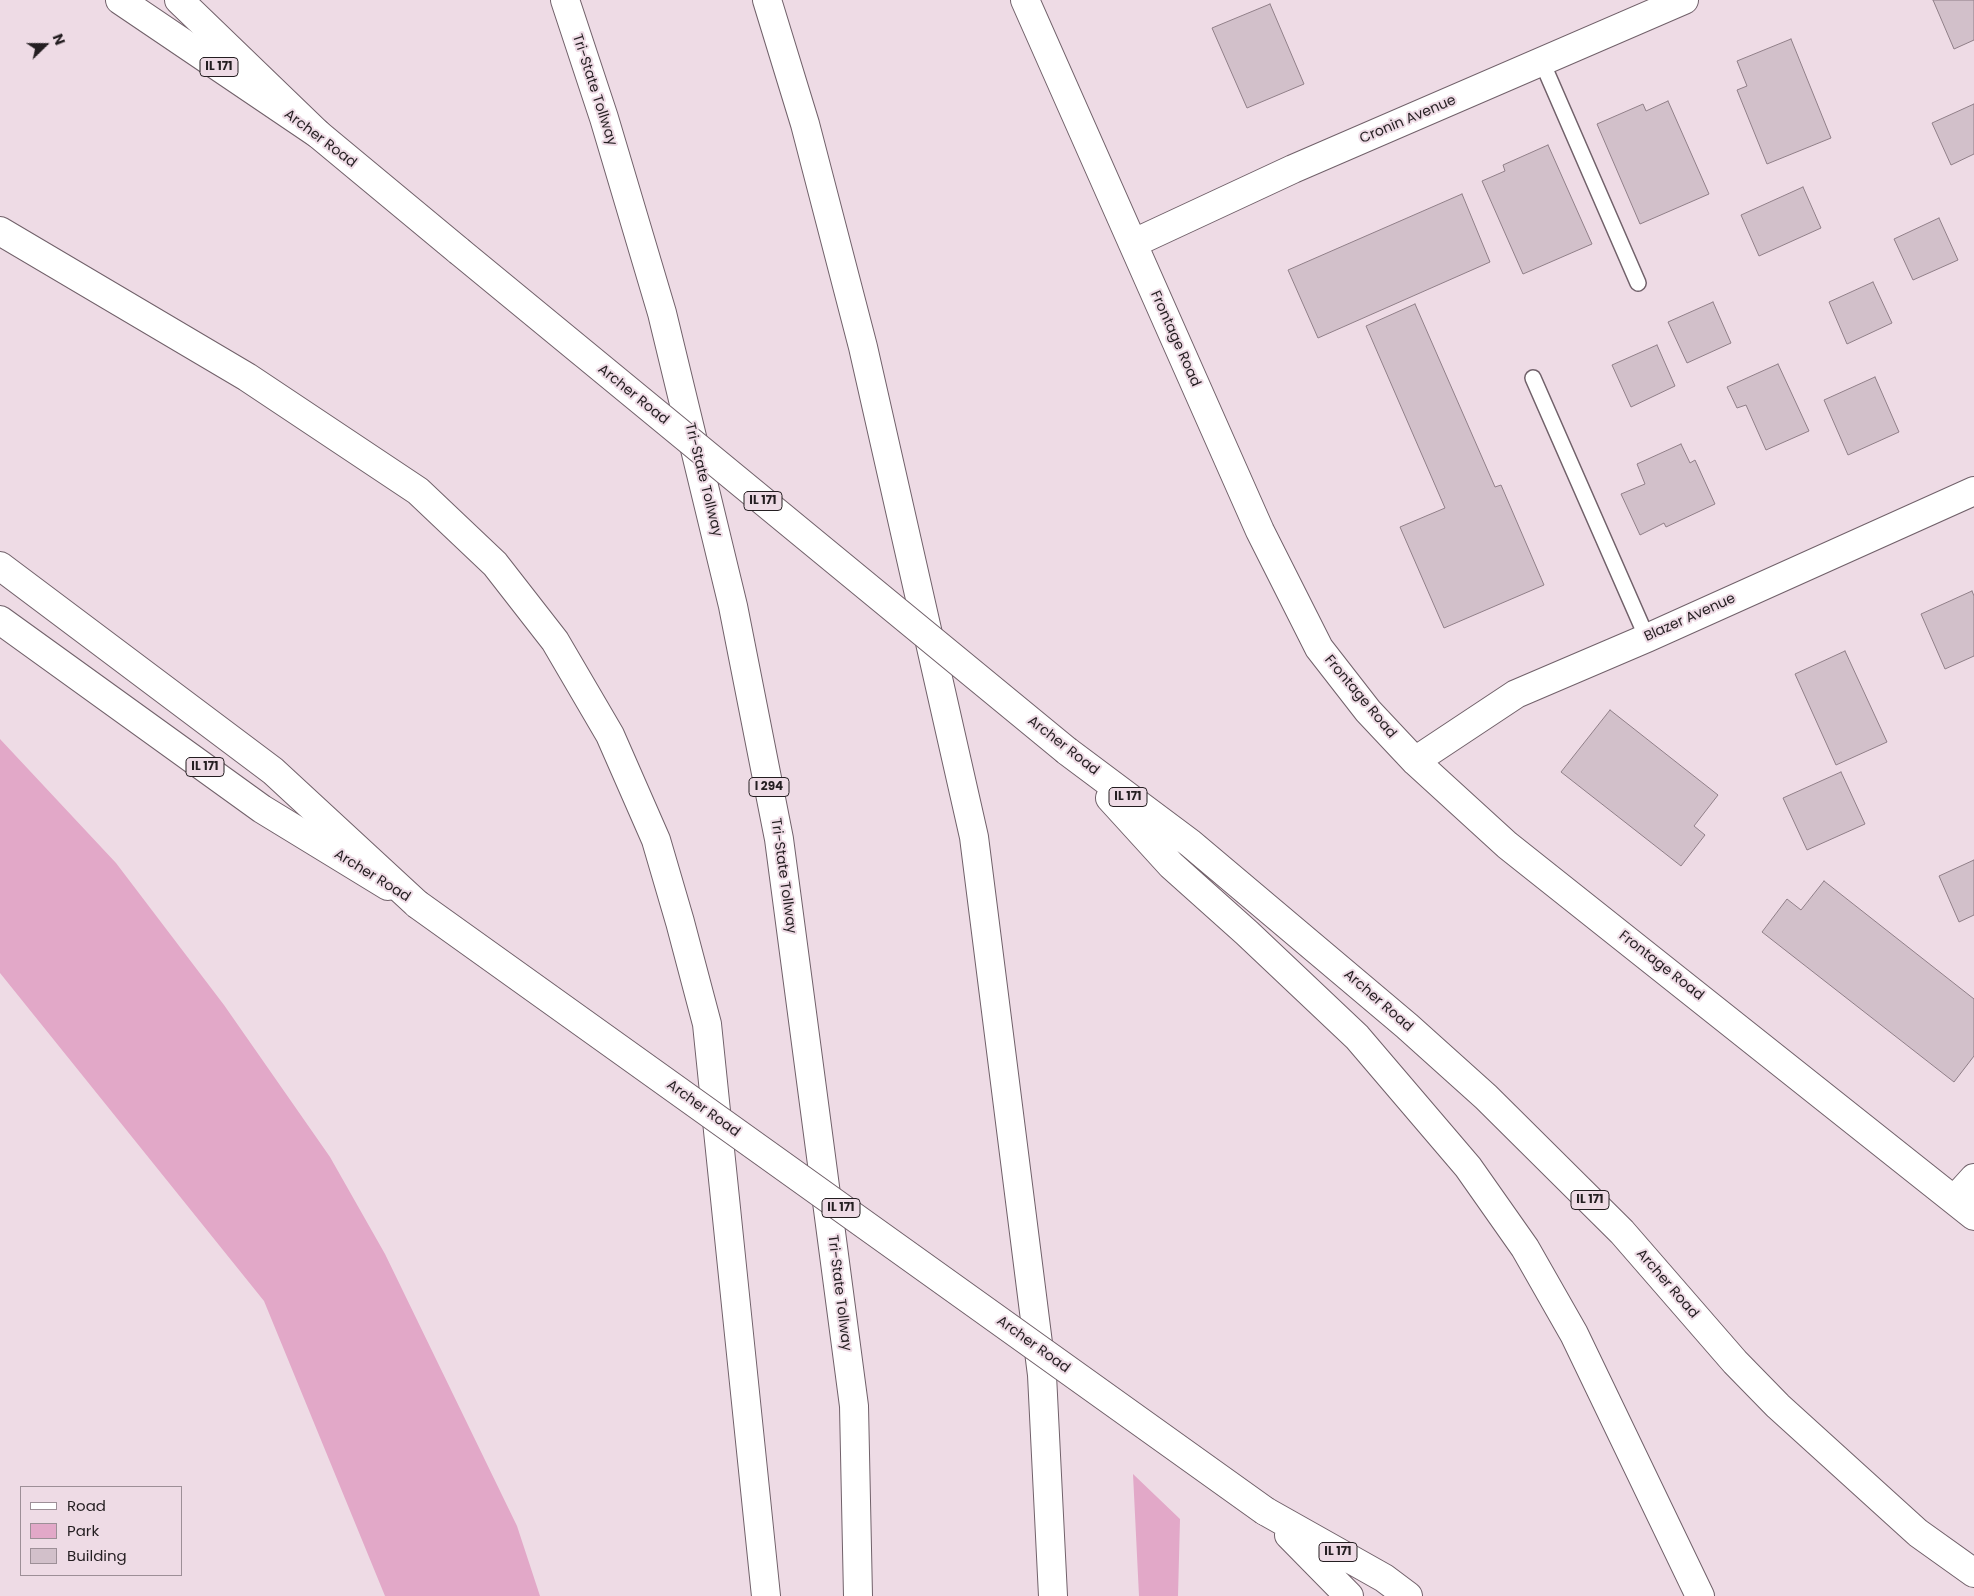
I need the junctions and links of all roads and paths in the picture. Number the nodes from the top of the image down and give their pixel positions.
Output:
1 (120, 0) edge
2 (179, 0) edge
3 (565, 0) edge
4 (767, 0) edge
5 (1026, 0) edge
6 (1684, 0) edge
7 (1542, 62) junction
8 (318, 134) junction
9 (0, 231) edge
10 (1134, 243) junction
11 (1638, 283) dead end
12 (1533, 378) dead end
13 (1974, 490) edge
14 (0, 566) edge
15 (0, 620) edge
16 (1647, 638) junction
17 (1067, 751) junction
18 (1415, 761) junction
19 (417, 904) junction
20 (1974, 1178) edge
21 (1964, 1208) edge
22 (1265, 1511) junction
23 (1974, 1574) edge
24 (766, 1596) edge
25 (858, 1596) edge
26 (1053, 1596) edge
27 (1349, 1596) edge
28 (1408, 1596) edge
29 (1700, 1596) edge

1 - 8 main road, Archer Road / IL 171
2 - 8 main road
3 - 25 main road, Tri-State Tollway / I 294
4 - 26 main road
5 - 10 main road, Frontage Road
6 - 7 main road, Cronin Avenue
7 - 10 main road, Cronin Avenue
7 - 11 lane
8 - 17 main road, Archer Road / IL 171, bridge
9 - 24 main road
10 - 18 main road, Frontage Road
12 - 16 lane
13 - 16 main road, Blazer Avenue
14 - 19 main road
15 - 19 main road, Archer Road / IL 171
16 - 18 main road, Blazer Avenue
17 - 23 main road, Archer Road / IL 171
17 - 29 main road
18 - 21 main road, Frontage Road
19 - 22 main road, Archer Road / IL 171, bridge
20 - 21 main road
22 - 27 main road
22 - 28 main road, Archer Road / IL 171

